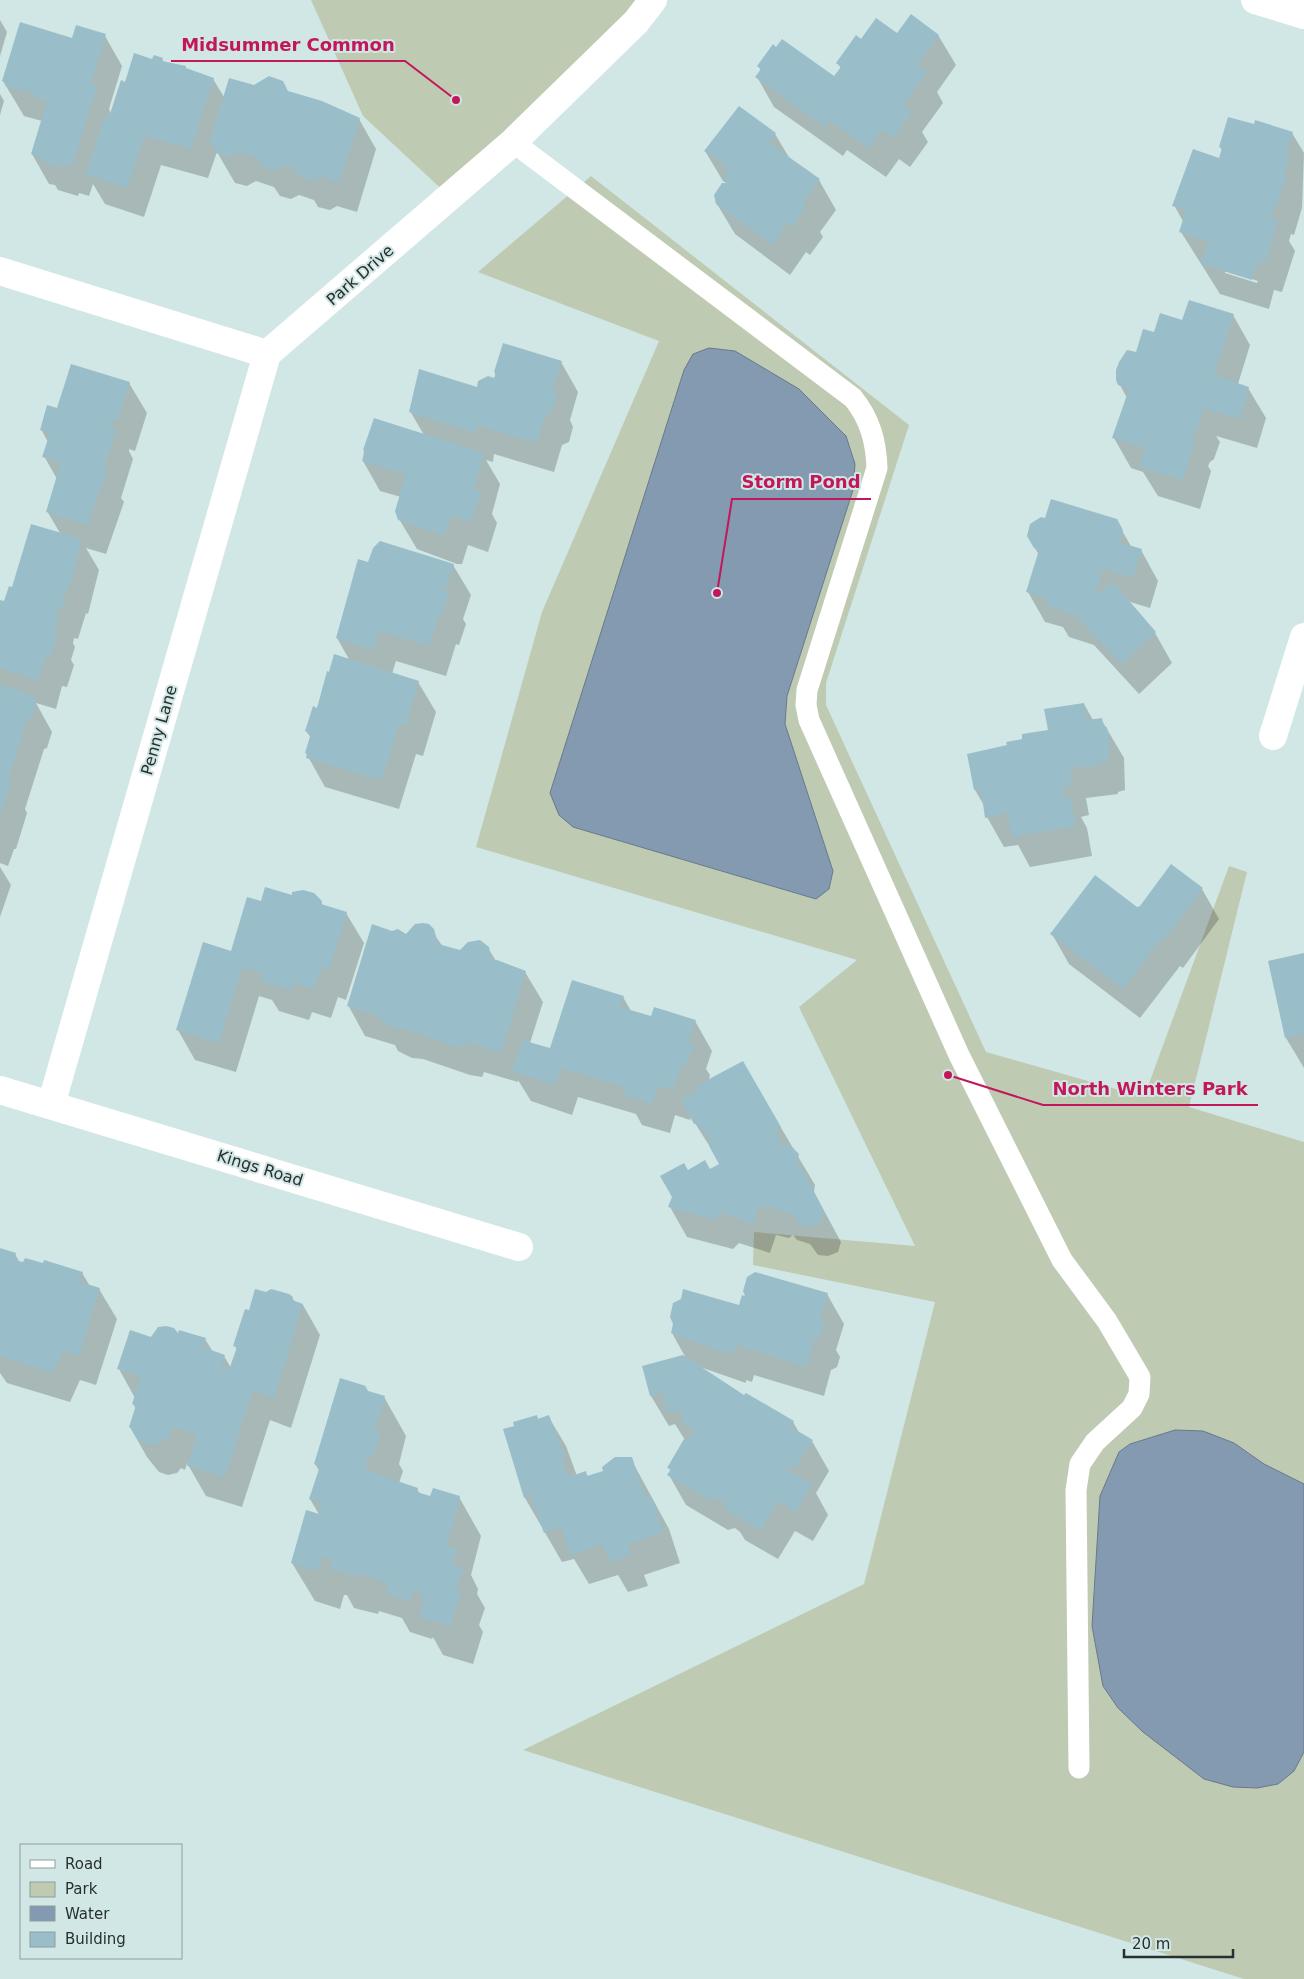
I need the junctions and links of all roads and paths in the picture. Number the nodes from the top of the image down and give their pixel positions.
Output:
1 (653, 0) edge
2 (1254, 0) edge
3 (1304, 15) edge
4 (513, 142) junction
5 (0, 271) edge
6 (267, 354) junction
7 (1304, 637) edge
8 (1273, 736) dead end
9 (0, 1090) edge
10 (51, 1105) junction
11 (519, 1247) dead end
12 (1079, 1768) dead end

1 - 4 street, Park Drive
2 - 3 street
4 - 6 street, Park Drive
4 - 12 lane
5 - 6 street
6 - 10 street, Penny Lane
7 - 8 street
9 - 10 street, Kings Road
10 - 11 street, Kings Road

